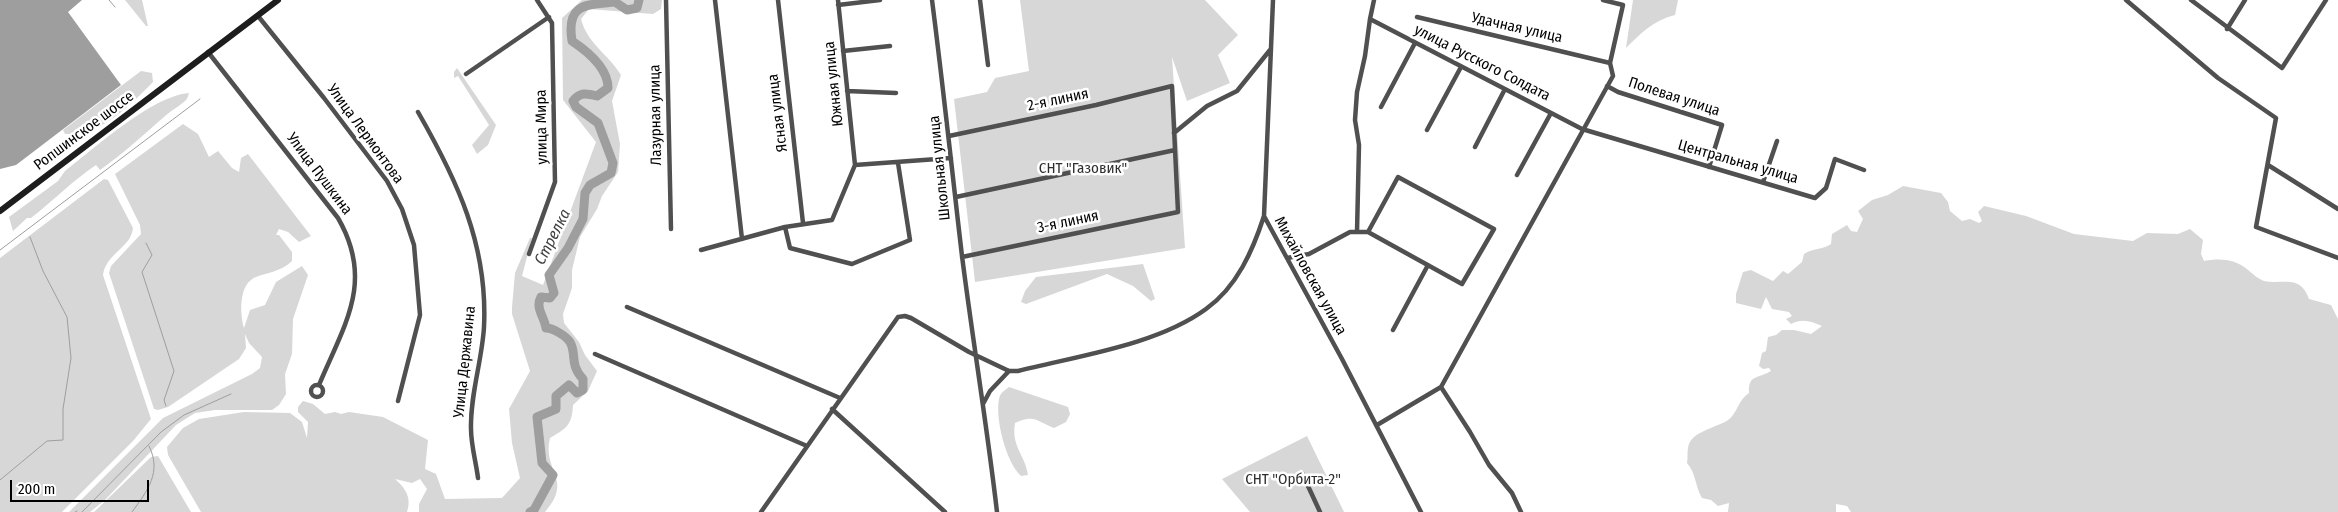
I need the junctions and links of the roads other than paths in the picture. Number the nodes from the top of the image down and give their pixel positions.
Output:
1 (278, 0) edge
2 (537, 0) edge
3 (666, 0) edge
4 (715, 0) edge
5 (778, 0) edge
6 (880, 0) edge
7 (932, 0) edge
8 (980, 0) edge
9 (1273, 0) edge
10 (1374, 0) edge
11 (1603, 0) edge
12 (2126, 0) edge
13 (2190, 0) edge
14 (2246, 0) edge
15 (2326, 0) edge
16 (838, 2) edge
17 (258, 16) junction
18 (549, 17) junction
19 (1418, 17) dead end
20 (1370, 19) junction
21 (2227, 28) junction
22 (1416, 43) junction
23 (890, 46) dead end
24 (1270, 50) junction
25 (843, 51) junction
26 (208, 52) junction
27 (1610, 63) junction
28 (988, 65) dead end
29 (1461, 66) junction
30 (466, 74) dead end
31 (1607, 86) junction
32 (1505, 90) junction
33 (847, 91) junction
34 (896, 93) dead end
35 (1381, 106) dead end
36 (418, 112) dead end
37 (1551, 113) junction
38 (1582, 129) junction
39 (1427, 130) dead end
40 (1174, 133) junction
41 (949, 136) junction
42 (1777, 141) dead end
43 (1475, 147) dead end
44 (1175, 150) junction
45 (951, 158) junction
46 (898, 163) junction
47 (854, 165) junction
48 (2268, 165) junction
49 (1709, 166) junction
50 (1864, 170) dead end
51 (1517, 175) dead end
52 (1763, 182) junction
53 (956, 197) junction
54 (2338, 209) edge
55 (0, 211) edge
56 (1264, 216) junction
57 (804, 224) junction
58 (785, 227) junction
59 (671, 230) dead end
60 (1357, 232) junction
61 (1368, 232) junction
62 (742, 240) junction
63 (701, 250) dead end
64 (529, 254) dead end
65 (962, 256) junction
66 (1287, 258) junction
67 (2338, 258) edge
68 (1428, 265) junction
69 (628, 307) dead end
70 (1393, 330) dead end
71 (594, 354) dead end
72 (977, 354) junction
73 (1010, 371) junction
74 (319, 385) dead end
75 (1441, 387) junction
76 (840, 398) junction
77 (398, 401) dead end
78 (982, 404) junction
79 (832, 410) junction
80 (1377, 425) junction
81 (807, 446) junction
82 (1302, 473) dead end
83 (478, 478) dead end
84 (761, 512) edge
85 (945, 512) edge
86 (997, 512) edge
87 (1320, 512) edge
88 (1421, 512) edge
89 (1521, 512) edge

1 - 17 main road, Ропшинское шоссе
2 - 18 street, улица Мира
3 - 59 street, Лазурная улица
4 - 62 street
5 - 57 street, Ясная улица
6 - 16 street
7 - 41 street, Школьная улица
8 - 28 street
9 - 24 street, Михайловская улица
10 - 20 street
11 - 27 street
12 - 48 street
13 - 21 street
14 - 21 street
15 - 21 street
16 - 25 street, Южная улица
17 - 26 main road, Ропшинское шоссе
17 - 77 street, Улица Лермонтова
18 - 30 street
18 - 64 street, улица Мира
19 - 27 street, Удачная улица
20 - 22 street, улица Русского Солдата
20 - 60 street
22 - 29 street, улица Русского Солдата
22 - 35 street
23 - 25 street
24 - 40 street
24 - 56 street, Михайловская улица
25 - 33 street, Южная улица
26 - 55 main road, Ропшинское шоссе
26 - 74 street, Улица Пушкина
27 - 31 street
29 - 32 street, улица Русского Солдата
29 - 39 street
31 - 38 street
31 - 49 street, Полевая улица
32 - 37 street, улица Русского Солдата
32 - 43 street
33 - 34 street
33 - 47 street, Южная улица
36 - 83 street, Улица Державина
37 - 38 street, улица Русского Солдата
37 - 51 street
38 - 49 street, Центральная улица
38 - 75 street
40 - 41 street, 2-я линия
40 - 44 street
41 - 45 street, Школьная улица
42 - 52 street
44 - 53 street
44 - 65 street, 3-я линия
45 - 46 street
45 - 53 street, Школьная улица
46 - 47 street
46 - 58 street
47 - 57 street
48 - 54 street
48 - 67 street
49 - 52 street, Центральная улица
50 - 52 street, Центральная улица
53 - 65 street, Школьная улица
56 - 66 street, Михайловская улица
56 - 73 street
57 - 58 street
58 - 62 street
60 - 61 street
60 - 66 street
61 - 68 street
61 - 68 street
62 - 63 street
65 - 72 street, Школьная улица
66 - 80 street, Михайловская улица
68 - 70 street
69 - 76 street
71 - 81 street
72 - 73 street
72 - 76 street
72 - 78 street, Школьная улица
73 - 78 street
75 - 80 street
75 - 89 street
76 - 79 street
78 - 86 street, Школьная улица
79 - 81 street
79 - 85 street
80 - 88 street, Михайловская улица
81 - 84 street
82 - 87 street

